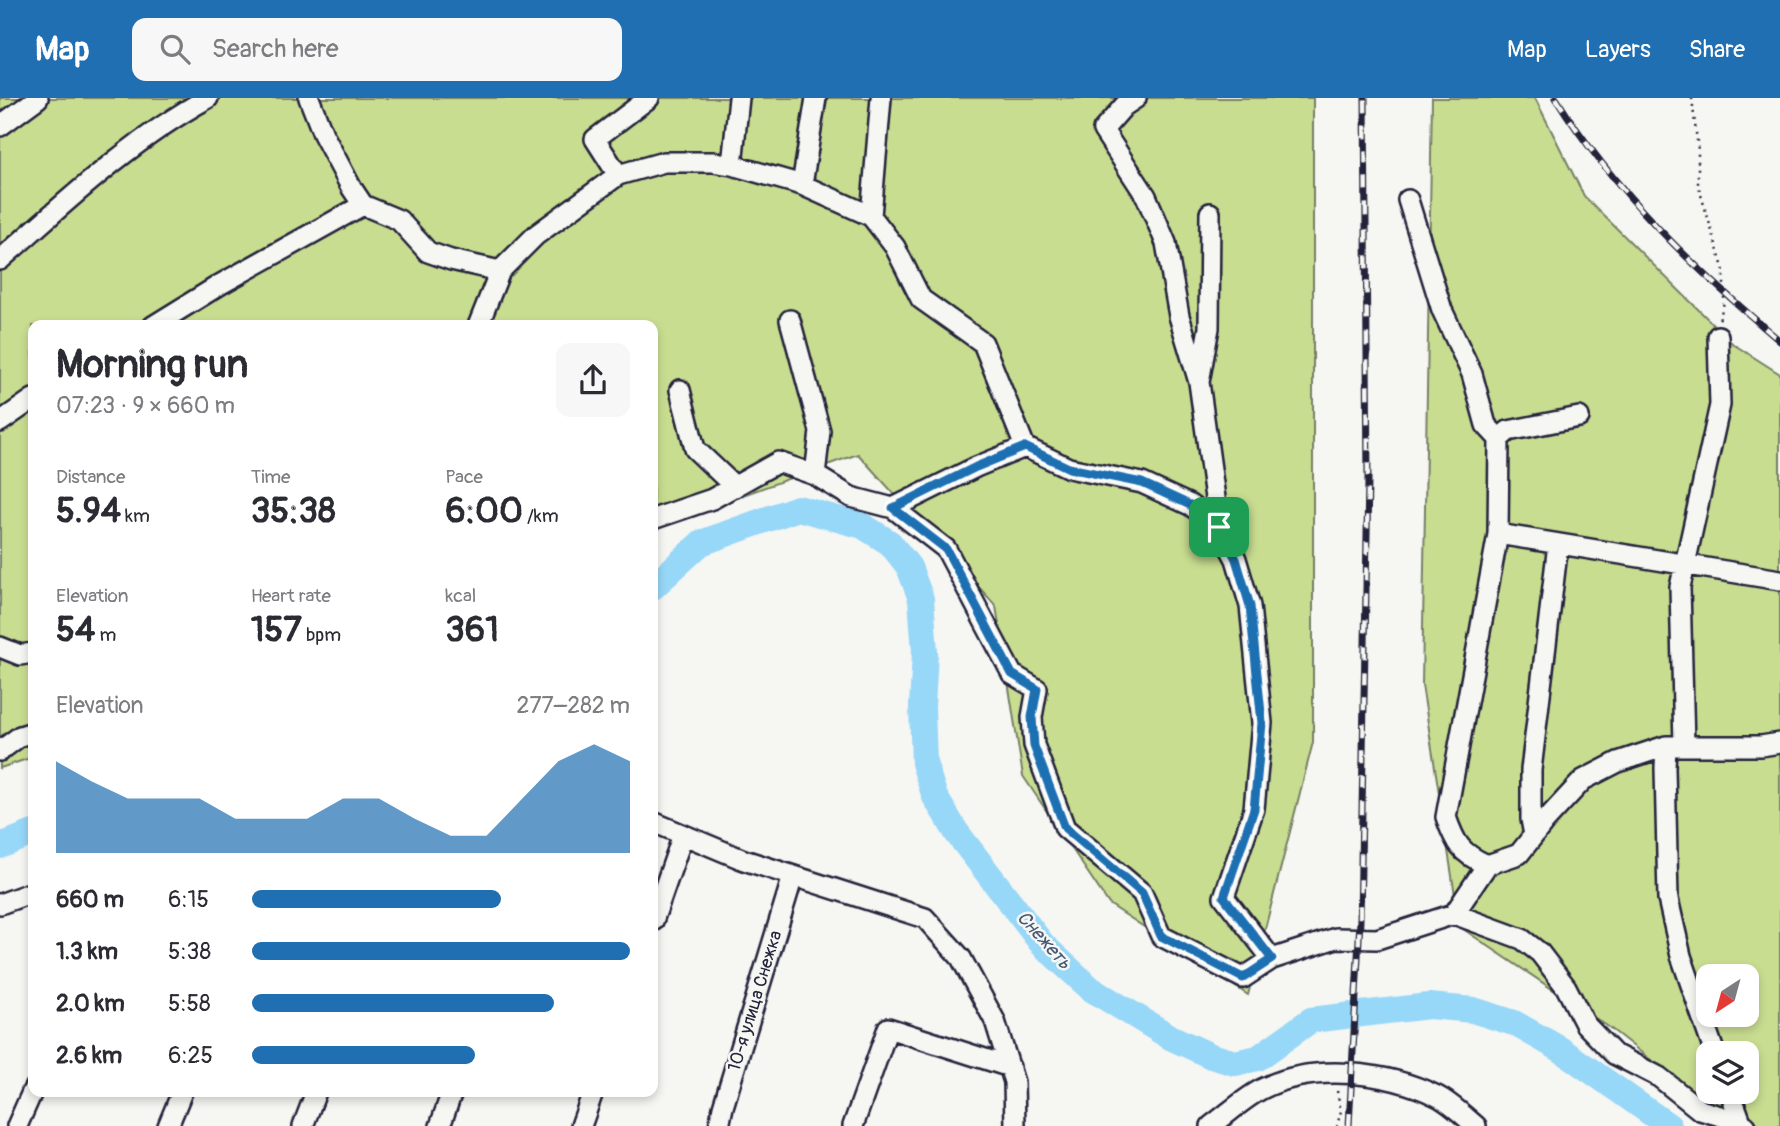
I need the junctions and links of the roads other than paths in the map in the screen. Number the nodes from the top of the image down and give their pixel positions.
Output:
1 (38, 98) edge
2 (208, 98) edge
3 (309, 98) edge
4 (649, 98) edge
5 (738, 98) edge
6 (816, 98) edge
7 (881, 98) edge
8 (1136, 98) edge
9 (0, 126) edge
10 (732, 165) junction
11 (618, 175) junction
12 (802, 185) junction
13 (1408, 200) dead end
14 (363, 205) junction
15 (1210, 213) dead end
16 (871, 216) junction
17 (0, 260) edge
18 (500, 271) junction
19 (163, 320) edge
20 (480, 320) edge
21 (790, 320) dead end
22 (1718, 337) road end
23 (1199, 382) junction
24 (680, 390) dead end
25 (28, 402) edge
26 (1579, 417) dead end
27 (0, 422) edge
28 (1499, 439) junction
29 (1025, 447) junction
30 (815, 475) junction
31 (735, 487) junction
32 (893, 508) junction
33 (658, 517) edge
34 (1219, 527) junction
35 (1498, 534) junction
36 (1558, 544) junction
37 (1685, 565) junction
38 (1780, 580) edge
39 (0, 647) edge
40 (28, 654) edge
41 (28, 734) edge
42 (1780, 743) edge
43 (1675, 746) junction
44 (0, 751) edge
45 (658, 824) edge
46 (683, 835) junction
47 (1534, 835) junction
48 (1487, 865) junction
49 (793, 876) junction
50 (28, 894) edge
51 (0, 904) edge
52 (658, 907) edge
53 (1454, 914) junction
54 (1272, 959) junction
55 (1710, 1041) edge
56 (1010, 1067) junction
57 (30, 1097) edge
58 (180, 1097) edge
59 (314, 1097) edge
60 (450, 1097) edge
61 (591, 1097) edge
62 (1735, 1104) edge
63 (1221, 1123) edge
64 (1744, 1124) edge
65 (17, 1126) edge
66 (168, 1126) edge
67 (303, 1126) edge
68 (440, 1126) edge
69 (581, 1126) edge
70 (719, 1126) edge
71 (853, 1126) edge
72 (1016, 1126) edge
73 (1476, 1126) edge

1 - 9 street
2 - 17 street
3 - 14 street
4 - 11 street
5 - 10 street
6 - 12 street
7 - 16 street
8 - 23 street
10 - 11 street
10 - 12 street
11 - 18 street
12 - 16 street
13 - 28 street
14 - 18 street
14 - 19 street
15 - 23 street
16 - 29 street
18 - 20 street
21 - 30 street
22 - 37 street
23 - 34 street
24 - 31 street
25 - 27 street
26 - 28 street
28 - 35 street
29 - 32 street
29 - 34 street
30 - 31 street
30 - 32 street
31 - 33 street
32 - 54 street
34 - 54 street
35 - 36 street
35 - 48 street
36 - 37 street
36 - 47 street
37 - 38 street
37 - 43 street
39 - 40 street
41 - 44 street
42 - 43 street
43 - 47 street
43 - 55 street
45 - 46 street
46 - 49 street
46 - 52 street
47 - 48 street
48 - 53 street
49 - 56 street
49 - 70 street, 10-я улица Снежка
50 - 51 street
53 - 54 street
53 - 64 street
56 - 71 street
56 - 72 street
57 - 65 street
58 - 66 street
59 - 67 street
60 - 68 street
61 - 69 street
62 - 64 street
63 - 73 street

